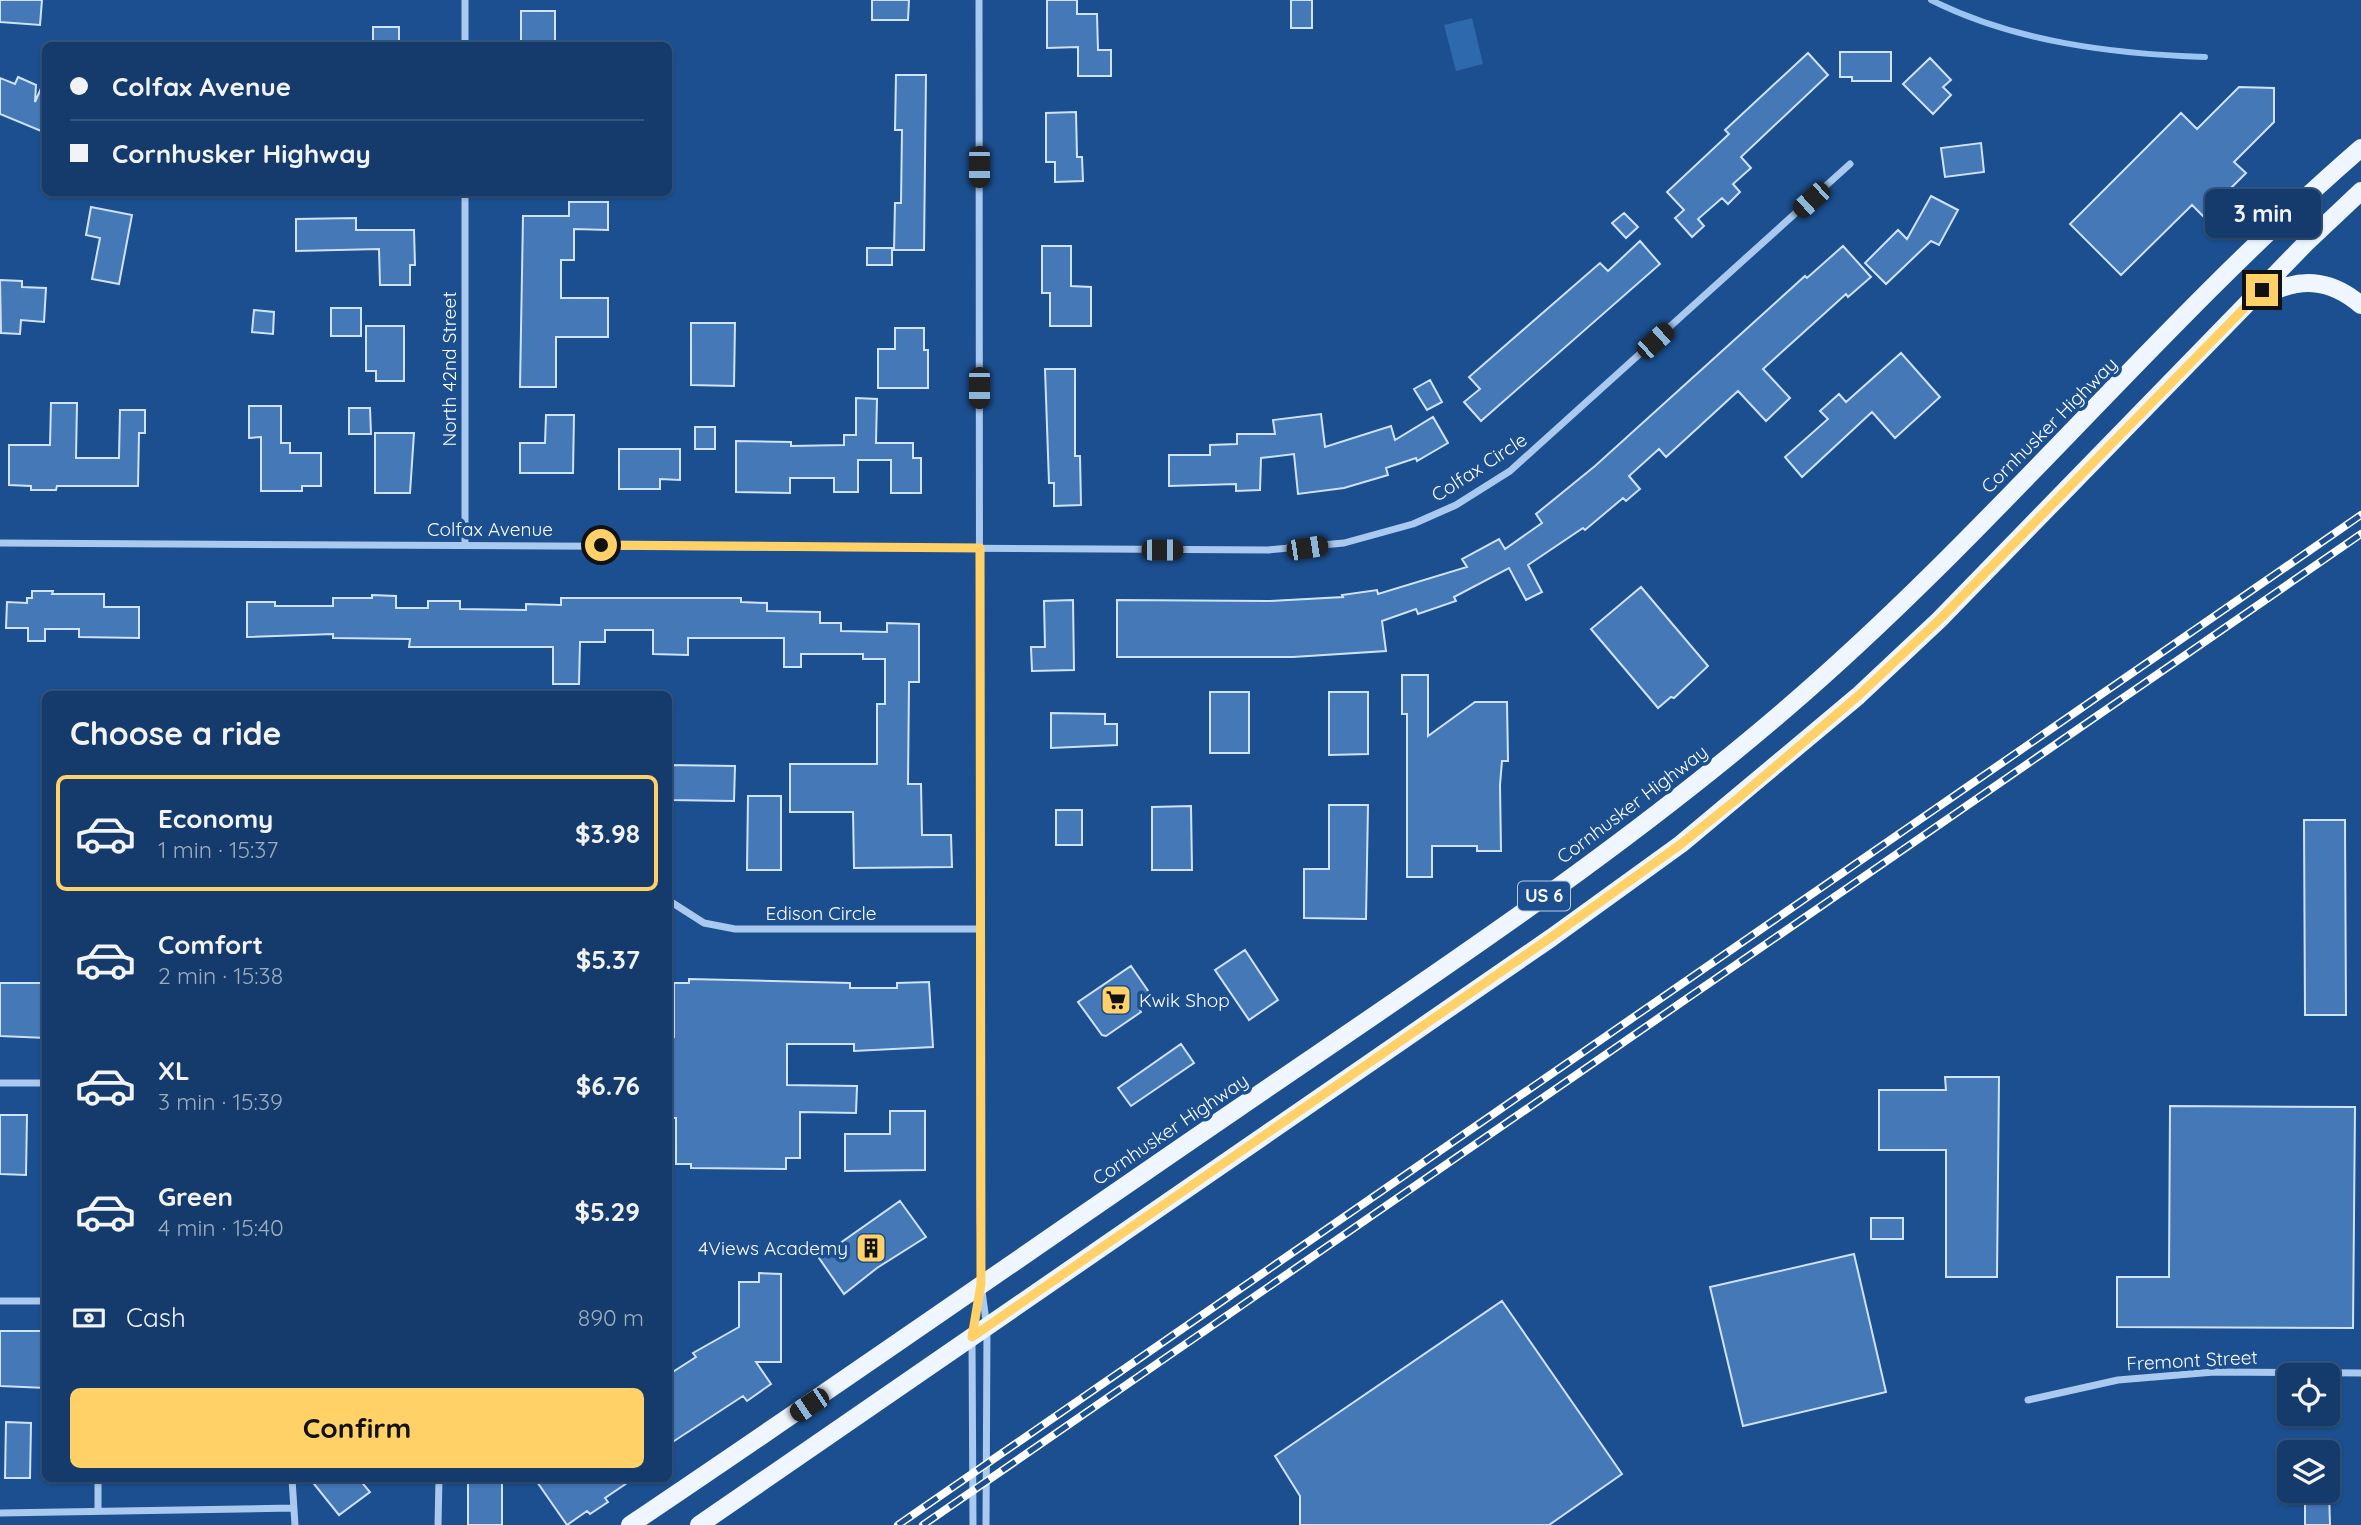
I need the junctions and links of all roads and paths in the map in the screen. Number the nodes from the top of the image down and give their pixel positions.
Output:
1 (465, 0) edge
2 (979, 0) edge
3 (465, 42) edge
4 (2361, 148) edge
5 (1850, 164) dead end
6 (2361, 191) edge
7 (465, 196) edge
8 (2250, 303) junction
9 (2361, 305) edge
10 (0, 543) edge
11 (465, 545) junction
12 (980, 548) junction
13 (672, 903) edge
14 (980, 929) junction
15 (0, 1083) edge
16 (42, 1083) edge
17 (981, 1284) junction
18 (0, 1301) edge
19 (42, 1301) edge
20 (980, 1333) junction
21 (2361, 1373) edge
22 (2028, 1401) dead end
23 (98, 1482) edge
24 (292, 1482) edge
25 (439, 1482) edge
26 (293, 1508) junction
27 (98, 1510) junction
28 (0, 1513) edge
29 (295, 1525) edge
30 (438, 1525) edge
31 (631, 1525) edge
32 (699, 1525) edge
33 (972, 1525) edge
34 (986, 1525) edge

1 - 3 street
2 - 12 street
4 - 17 main road, Cornhusker Highway / US 6
5 - 12 street, Colfax Circle
6 - 8 main road, US 6
7 - 11 street, North 42nd Street
8 - 9 main road
8 - 20 main road, US 6
10 - 11 street, Colfax Avenue
11 - 12 street, Colfax Avenue
12 - 14 street
13 - 14 street, Edison Circle
14 - 17 street
15 - 16 street
17 - 20 street
17 - 20 street
17 - 31 main road, Cornhusker Highway / US 6
18 - 19 street
20 - 32 main road, US 6
20 - 33 street
20 - 34 street
21 - 22 street, Fremont Street
23 - 27 street
24 - 26 street
25 - 30 street
26 - 27 street
26 - 29 street
27 - 28 street

